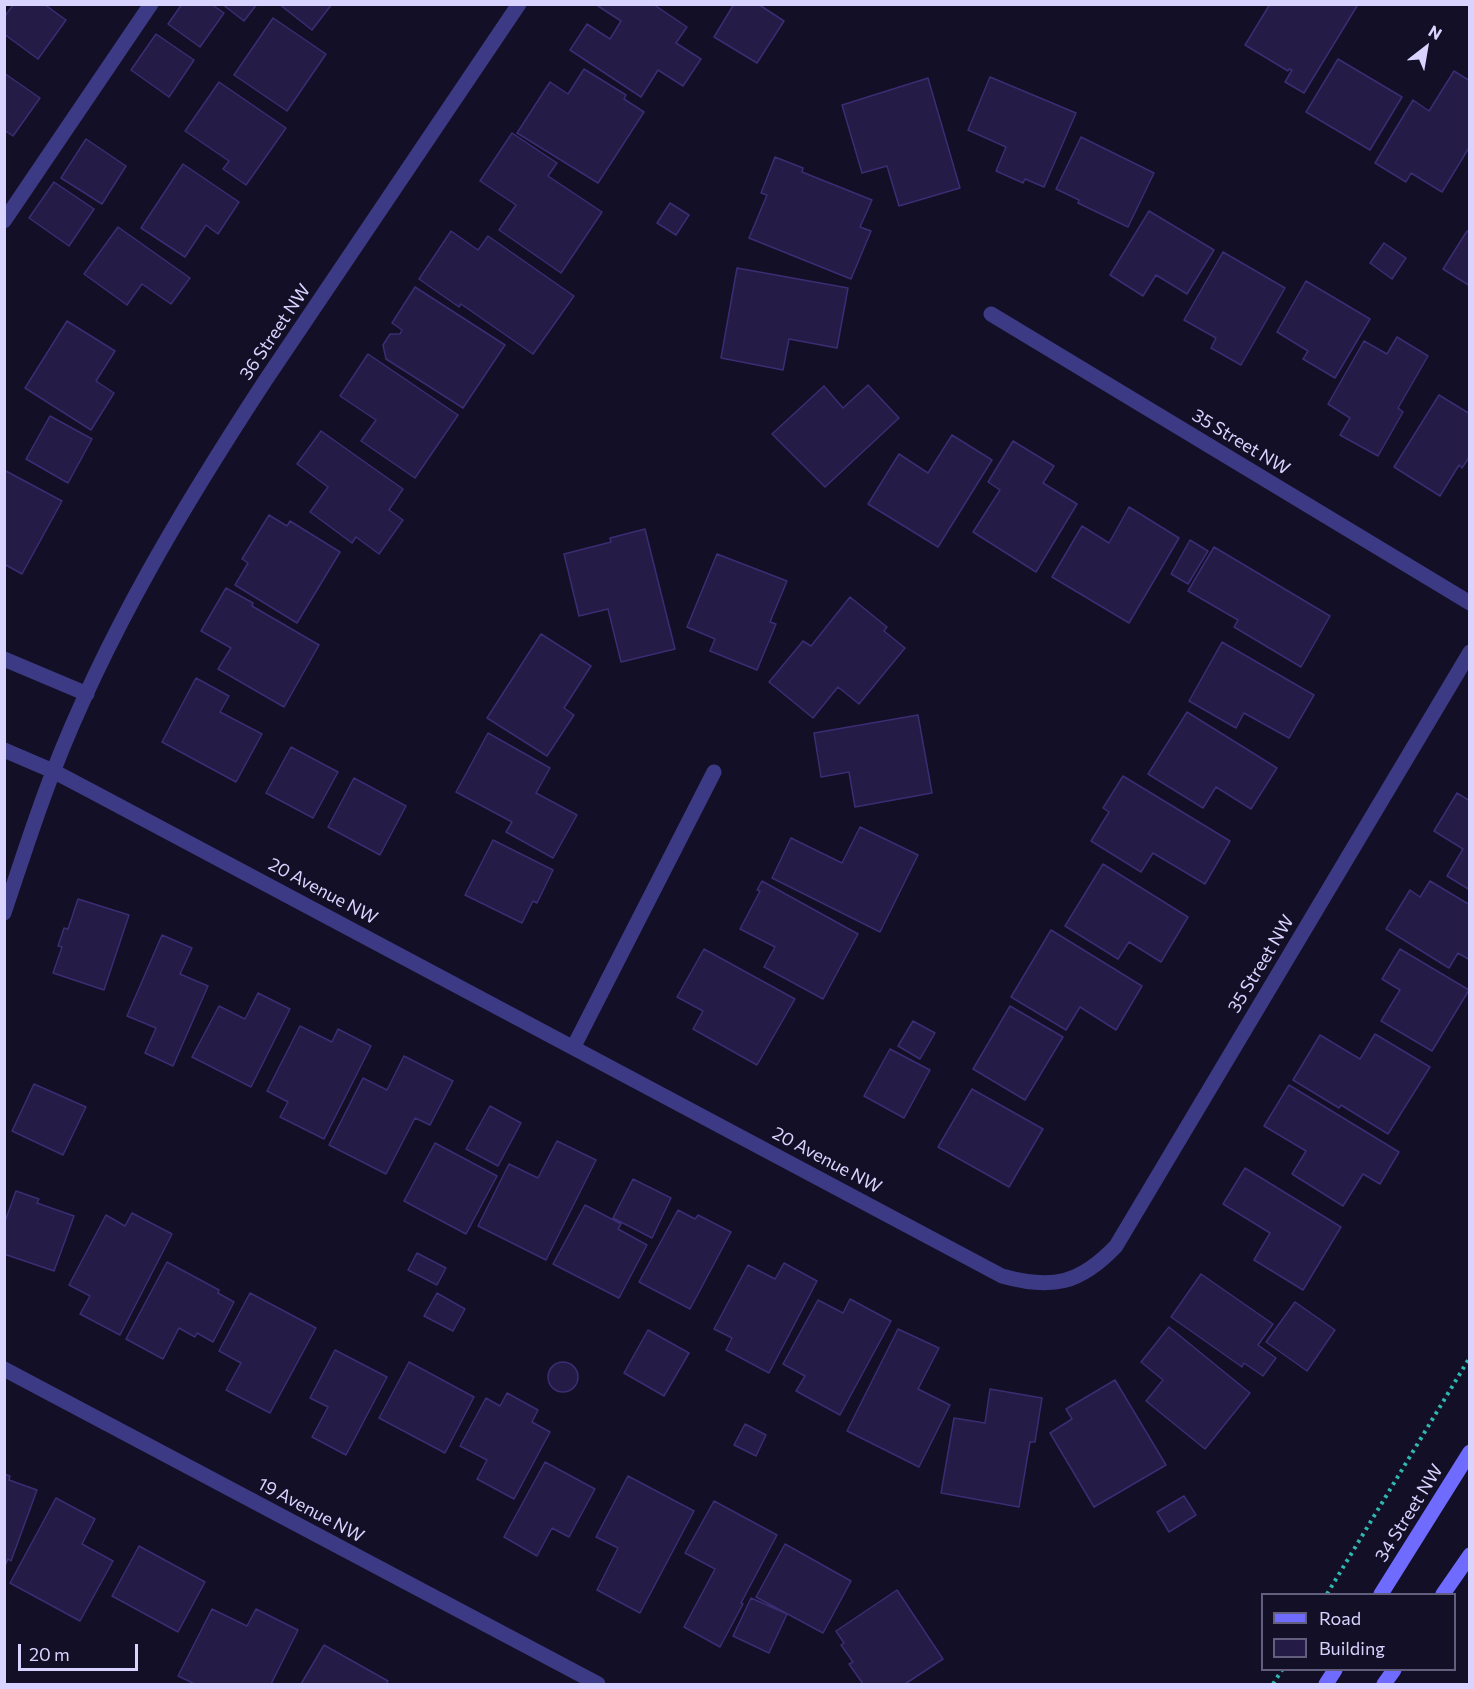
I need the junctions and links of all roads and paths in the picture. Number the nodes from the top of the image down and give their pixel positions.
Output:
1 (151, 4) edge
2 (519, 4) edge
3 (4, 220) edge
4 (992, 314) dead end
5 (1470, 603) edge
6 (1470, 652) edge
7 (4, 659) edge
8 (87, 694) junction
9 (4, 750) edge
10 (53, 771) junction
11 (714, 772) dead end
12 (4, 914) edge
13 (574, 1046) junction
14 (1069, 1280) joint
15 (1470, 1357) edge
16 (4, 1369) edge
17 (1470, 1452) edge
18 (1470, 1555) edge
19 (1328, 1593) edge
20 (1382, 1593) edge
21 (1444, 1593) edge
22 (1281, 1671) edge
23 (1334, 1671) edge
24 (1393, 1671) edge
25 (598, 1684) edge
26 (1273, 1684) edge
27 (1326, 1684) edge
28 (1384, 1684) edge

1 - 3 street
2 - 8 street, 36 Street NW
4 - 5 street, 35 Street NW
6 - 14 street, 35 Street NW
7 - 8 street
8 - 10 street, 36 Street NW
9 - 10 street
10 - 12 street, 36 Street NW
10 - 13 street, 20 Avenue NW
11 - 13 street
13 - 14 street, 20 Avenue NW
15 - 19 path
16 - 25 street, 19 Avenue NW
17 - 20 main road, 34 Street NW
18 - 21 main road
22 - 26 path
23 - 27 main road
24 - 28 main road

